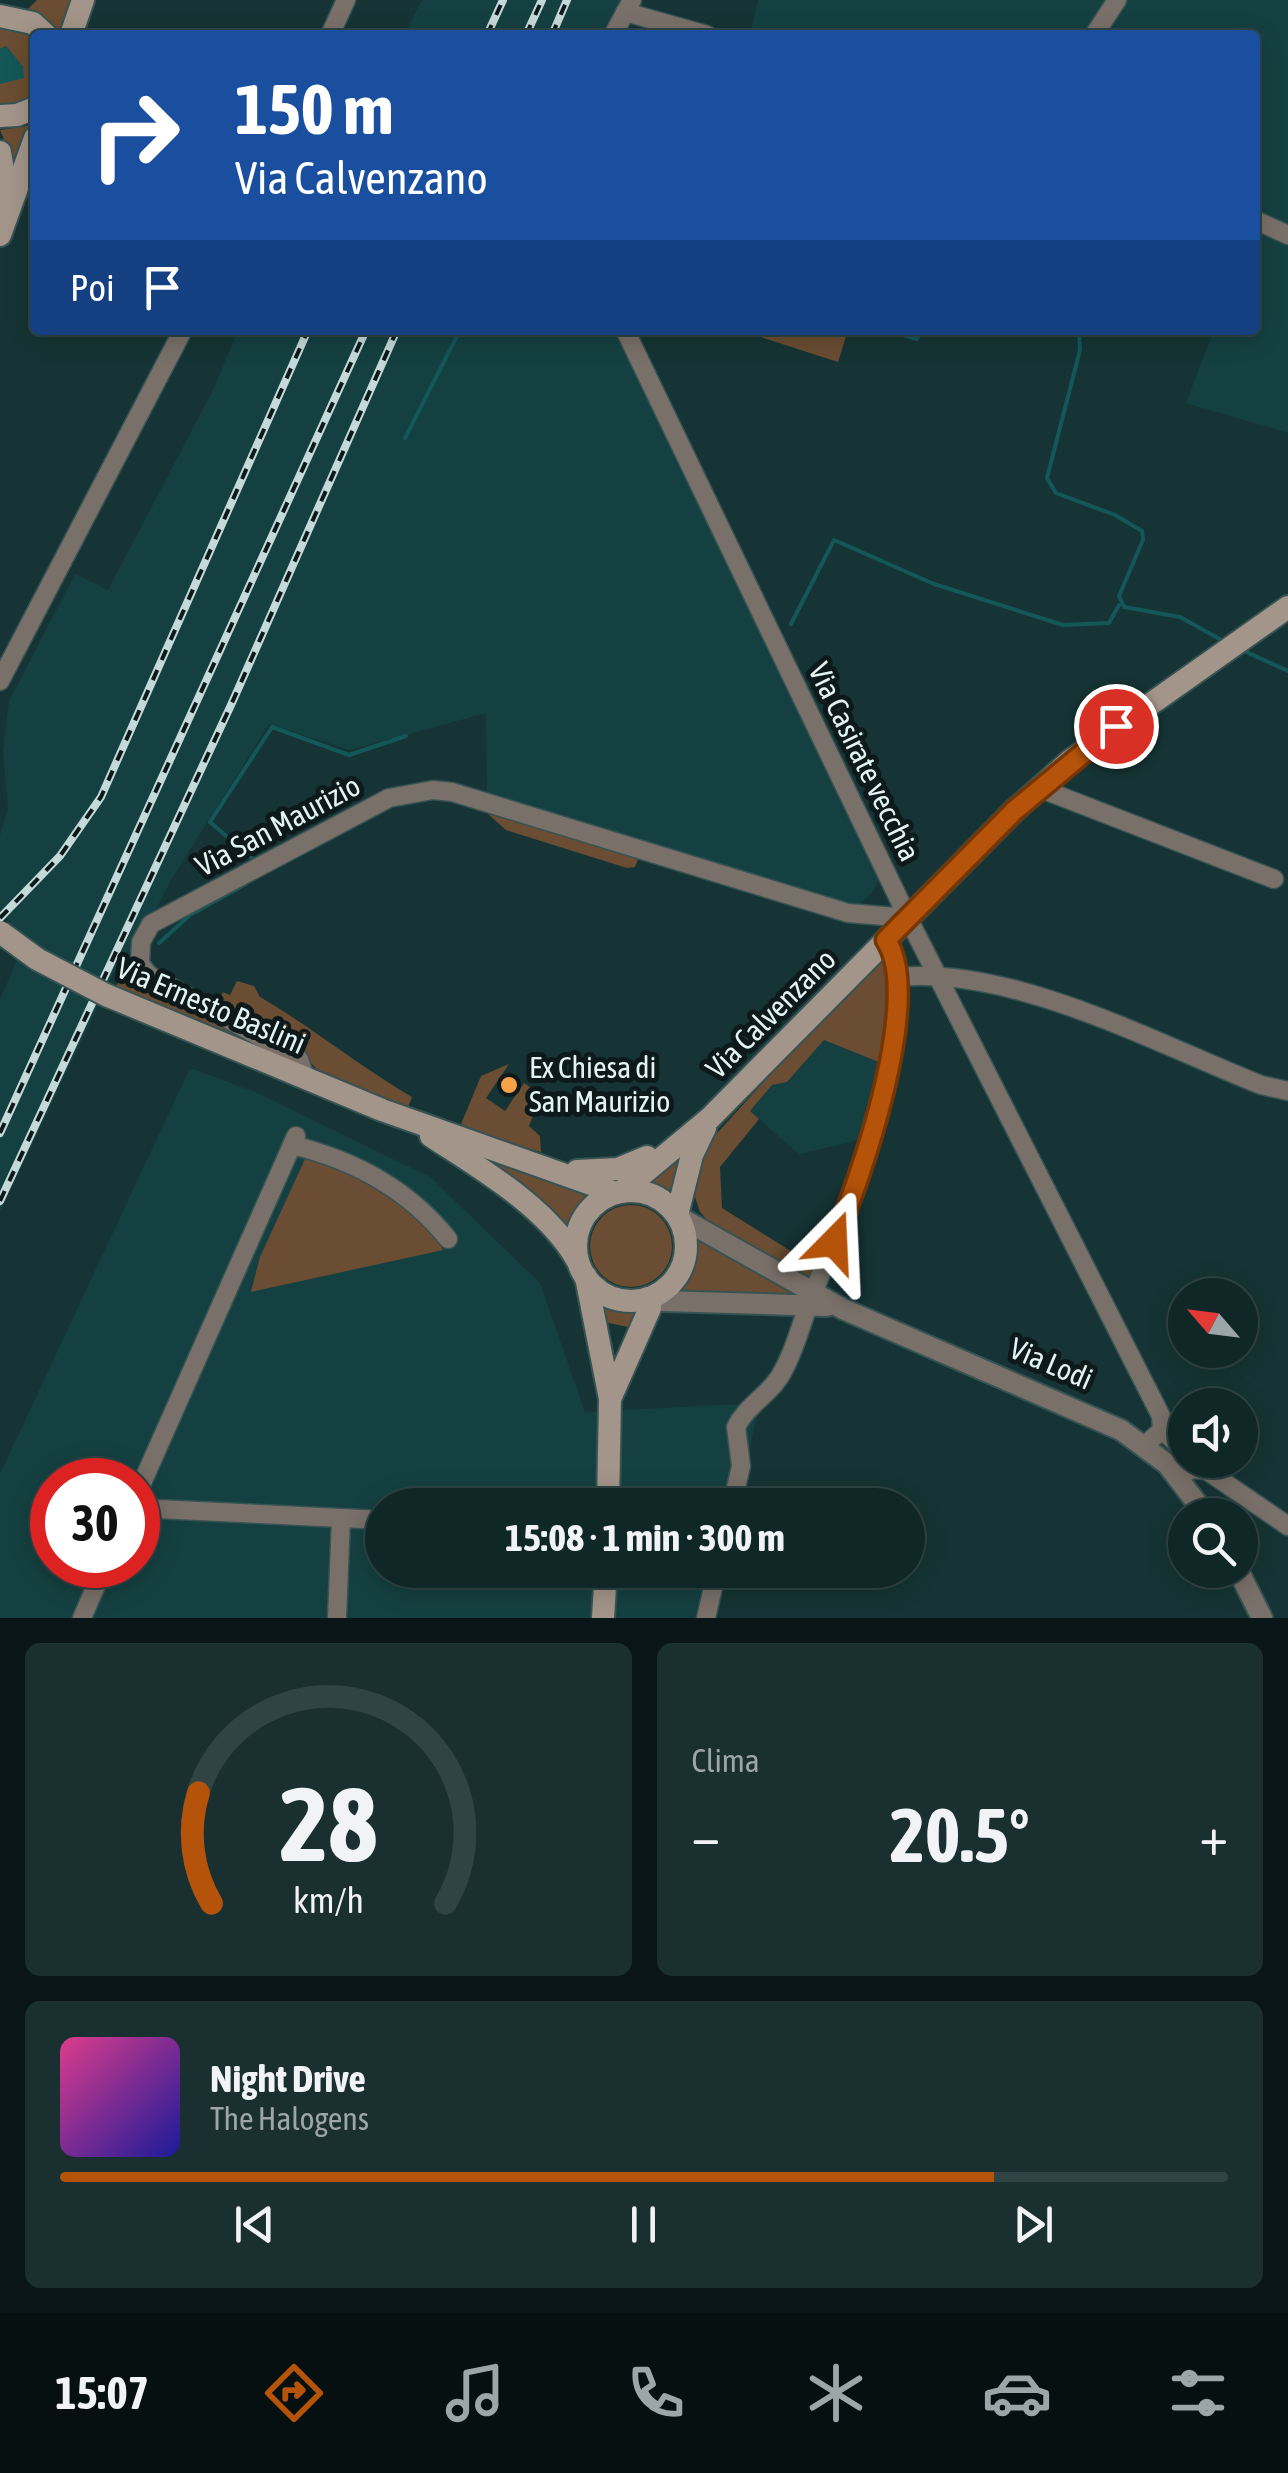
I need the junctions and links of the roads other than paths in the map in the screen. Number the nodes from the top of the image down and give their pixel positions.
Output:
1 (26, 0) edge
2 (82, 0) edge
3 (346, 0) edge
4 (1117, 0) edge
5 (629, 6) edge
6 (0, 16) edge
7 (41, 30) edge
8 (73, 30) edge
9 (332, 30) edge
10 (615, 30) edge
11 (694, 30) edge
12 (1097, 30) edge
13 (30, 110) edge
14 (0, 116) edge
15 (0, 152) edge
16 (30, 152) edge
17 (1260, 222) edge
18 (5, 224) edge
19 (1288, 235) edge
20 (180, 335) edge
21 (628, 335) edge
22 (1288, 607) edge
23 (2, 670) edge
24 (1039, 788) junction
25 (1274, 879) dead end
26 (908, 918) junction
27 (0, 932) edge
28 (886, 940) junction
29 (939, 974) junction
30 (898, 978) junction
31 (305, 1078) junction
32 (1288, 1091) edge
33 (710, 1118) junction
34 (408, 1120) junction
35 (686, 1138) junction
36 (560, 1170) junction
37 (618, 1192) junction
38 (678, 1216) junction
39 (448, 1239) dead end
40 (584, 1272) junction
41 (651, 1296) junction
42 (811, 1298) junction
43 (610, 1399) junction
44 (1162, 1430) junction
45 (1168, 1436) edge
46 (1144, 1446) junction
47 (153, 1458) edge
48 (1168, 1468) edge
49 (1217, 1478) edge
50 (1232, 1487) junction
51 (608, 1488) edge
52 (736, 1488) edge
53 (1203, 1498) edge
54 (160, 1509) edge
55 (341, 1519) junction
56 (365, 1520) edge
57 (1288, 1526) edge
58 (95, 1588) edge
59 (605, 1588) edge
60 (713, 1588) edge
61 (1247, 1588) edge
62 (82, 1618) edge
63 (337, 1618) edge
64 (604, 1618) edge
65 (706, 1618) edge
66 (1262, 1618) edge

1 - 6 main road
2 - 8 main road
3 - 9 street
4 - 12 street
5 - 10 street
5 - 11 street
6 - 7 main road
13 - 14 main road
15 - 18 main road
16 - 18 main road
17 - 19 street
20 - 23 street
21 - 26 street, Via Casirate vecchia
22 - 24 main road, Via Calvenzano
24 - 25 street
24 - 26 main road, Via Calvenzano
26 - 28 main road, Via Calvenzano
26 - 29 street, Via Casirate vecchia
26 - 31 street, Via San Maurizio
27 - 31 main road, Via Ernesto Baslini, bridge
28 - 30 street
28 - 33 main road, Via Calvenzano
29 - 30 street
29 - 32 street
29 - 44 street, Via Casirate vecchia
30 - 42 street
31 - 34 main road, Via Ernesto Baslini
33 - 35 main road, Via Calvenzano
33 - 38 main road, Via Calvenzano
34 - 36 main road, Via Ernesto Baslini
34 - 40 main road, Via Ernesto Baslini
35 - 36 main road
35 - 37 main road, Via Calvenzano
36 - 37 main road, Via Ernesto Baslini
37 - 38 main road
37 - 40 main road
38 - 41 main road
38 - 42 street, Via Lodi
39 - 47 street
40 - 41 main road
40 - 43 main road
41 - 42 street, Via Lodi
41 - 43 main road
42 - 46 street, Via Lodi
42 - 52 street
43 - 51 main road
44 - 45 street, Via Casirate vecchia
44 - 46 street
46 - 48 street, Via Lodi
49 - 50 street
50 - 53 street
50 - 57 street
54 - 55 street
55 - 56 street
55 - 63 street
58 - 62 street
59 - 64 main road
60 - 65 street
61 - 66 street

